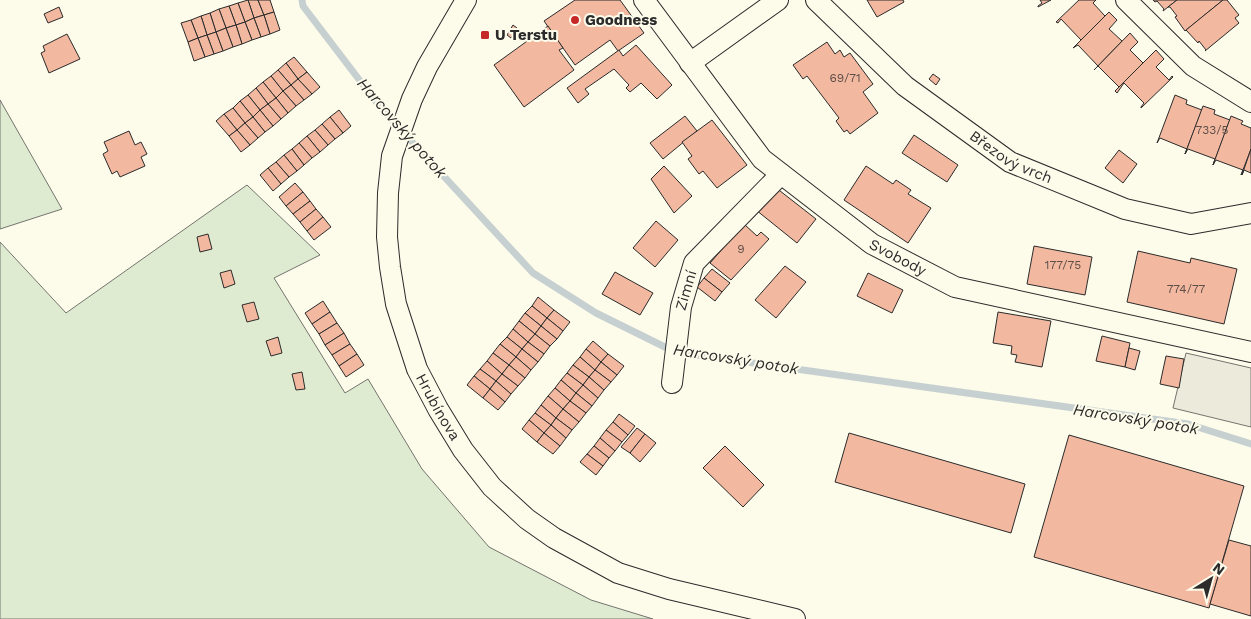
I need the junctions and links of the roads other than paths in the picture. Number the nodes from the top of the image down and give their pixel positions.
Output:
1 (466, 0) edge
2 (644, 0) edge
3 (778, 0) edge
4 (816, 0) edge
5 (1126, 0) edge
6 (690, 63) junction
7 (1251, 102) edge
8 (782, 174) junction
9 (1251, 213) edge
10 (1251, 352) edge
11 (672, 376) dead end
12 (796, 619) edge

1 - 12 street, Hrubínova
2 - 6 street, Svobody
3 - 6 street
4 - 9 street, Březový vrch
5 - 7 street
6 - 8 street, Svobody
8 - 10 street, Svobody
8 - 11 street, Zimní

